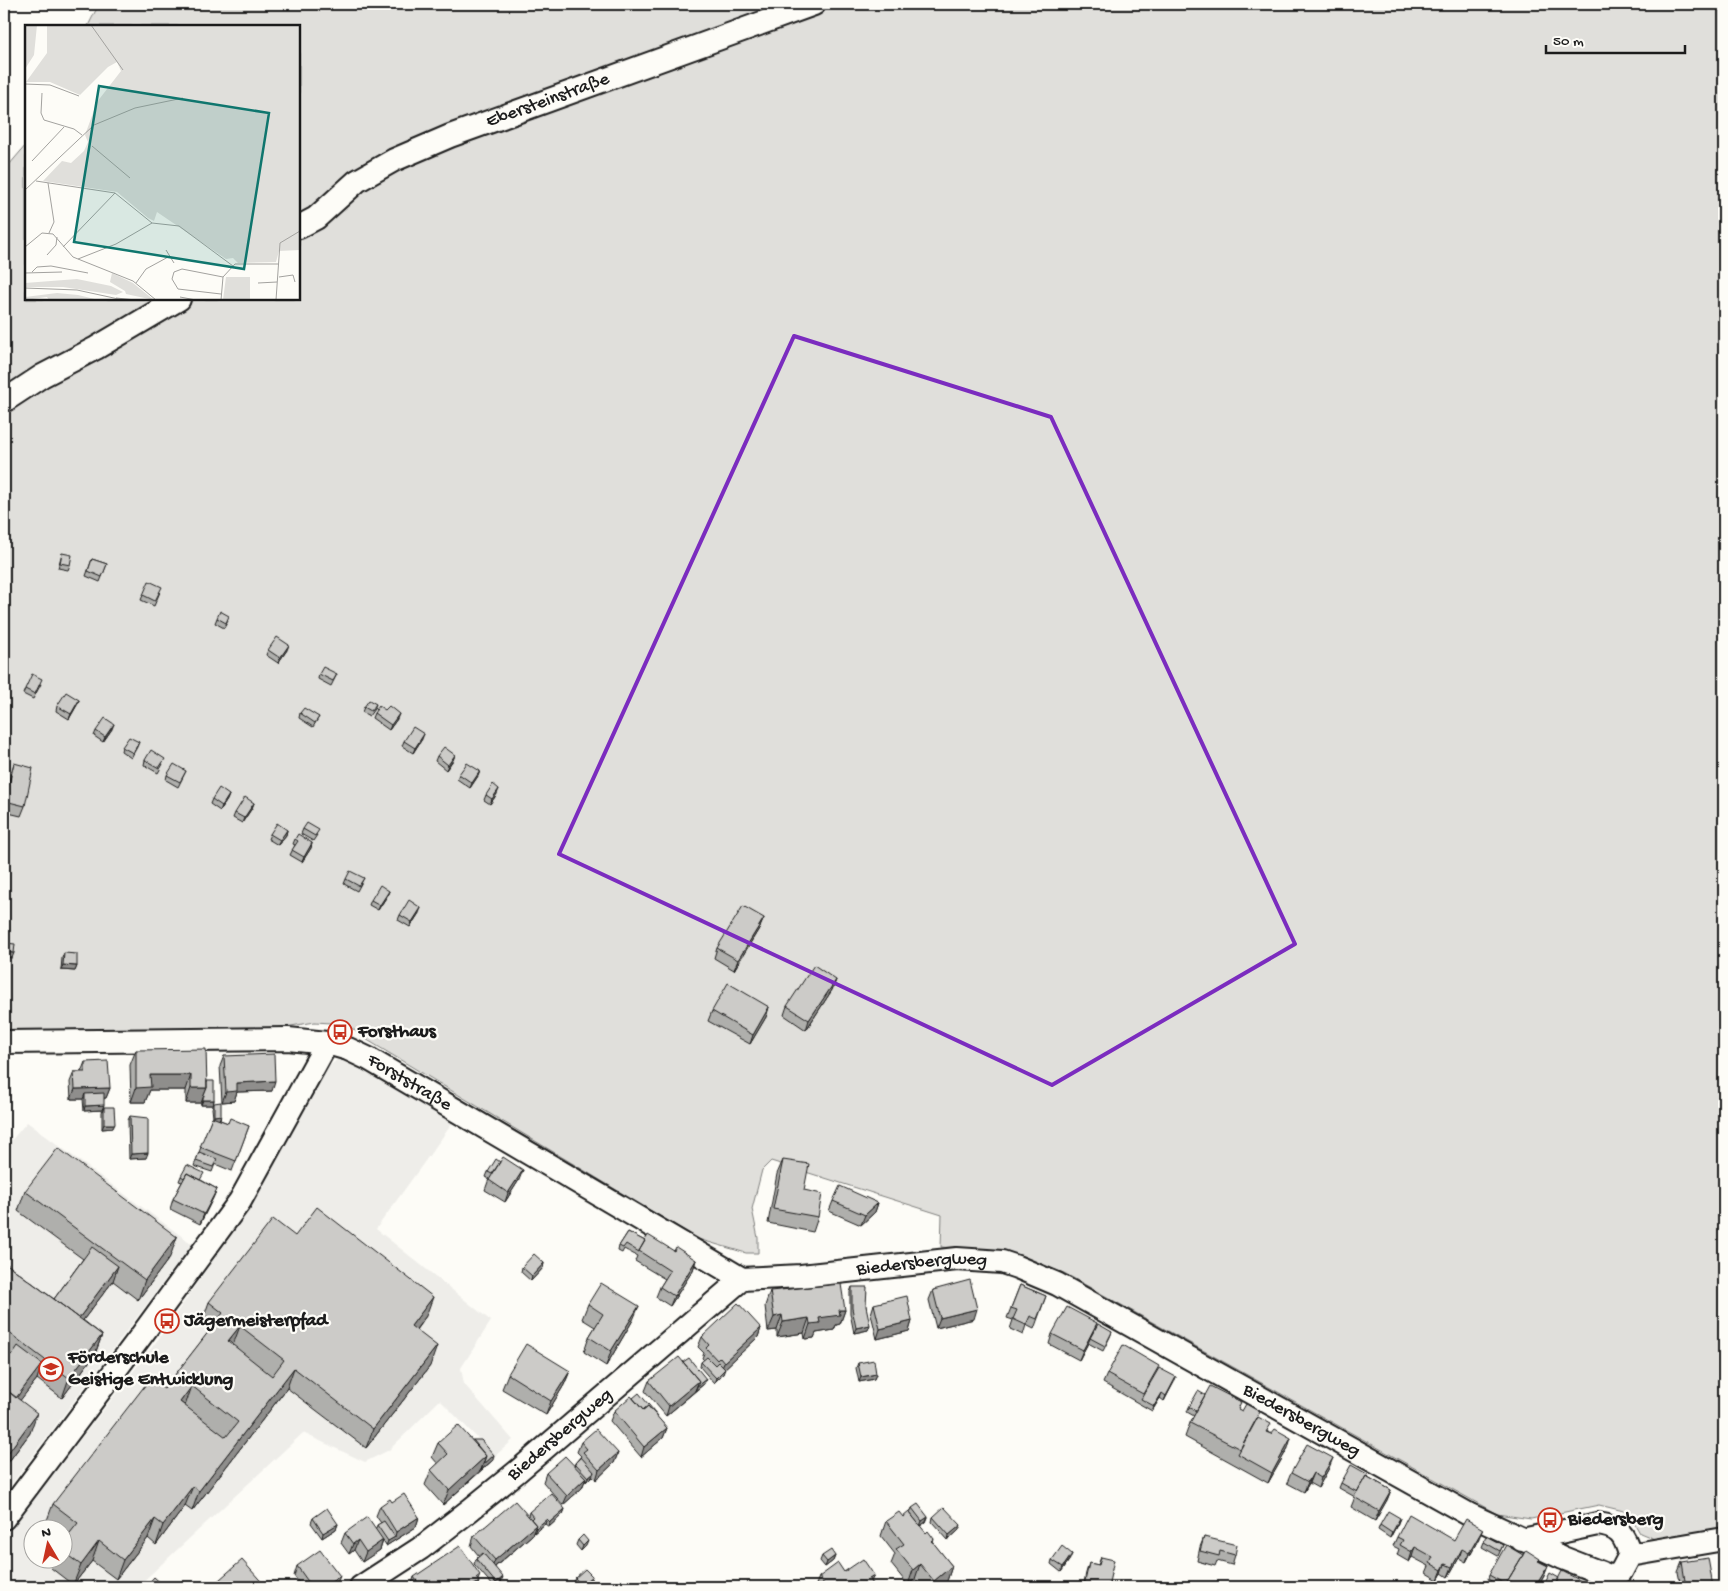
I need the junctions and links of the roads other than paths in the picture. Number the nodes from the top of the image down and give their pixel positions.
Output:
1 (814, 4) edge
2 (300, 227) edge
3 (177, 300) edge
4 (4, 401) edge
5 (4, 1042) edge
6 (327, 1042) junction
7 (742, 1279) junction
8 (4, 1518) edge
9 (1724, 1539) edge
10 (1522, 1540) junction
11 (1630, 1555) junction
12 (1609, 1582) edge
13 (360, 1587) edge

1 - 2 street, Ebersteinstraße
3 - 4 street
5 - 6 street, Forststraße
6 - 7 street, Forststraße
6 - 8 street
7 - 10 street, Biedersbergweg
7 - 13 street, Biedersbergweg
9 - 11 street
10 - 11 street
10 - 12 street, Biedersbergweg
11 - 12 street, Biedersbergweg

